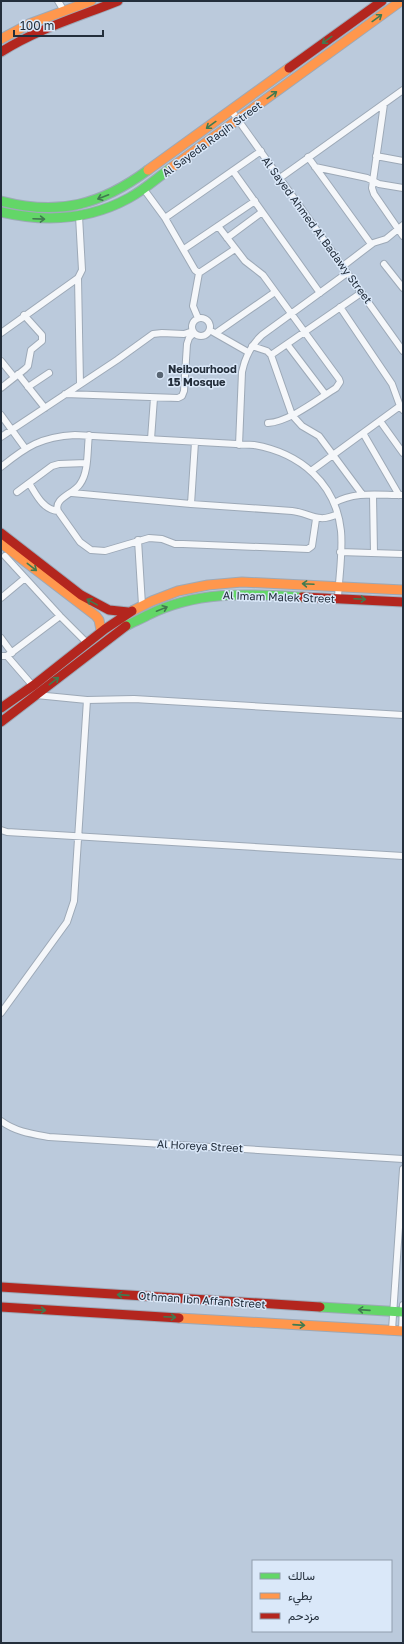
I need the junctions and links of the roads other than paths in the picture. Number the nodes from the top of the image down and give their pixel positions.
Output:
1 (58, 1) edge
2 (91, 1) edge
3 (118, 1) edge
4 (382, 1) edge
5 (401, 1) edge
6 (403, 6) edge
7 (64, 11) junction
8 (1, 38) edge
9 (1, 52) edge
10 (403, 90) edge
11 (384, 104) junction
12 (231, 110) junction
13 (238, 120) junction
14 (260, 151) junction
15 (376, 156) junction
16 (308, 157) junction
17 (403, 161) edge
18 (316, 167) junction
19 (233, 171) junction
20 (280, 178) junction
21 (372, 182) junction
22 (143, 188) junction
23 (403, 188) edge
24 (1, 201) edge
25 (255, 201) junction
26 (1, 212) edge
27 (262, 212) junction
28 (80, 216) junction
29 (166, 218) junction
30 (218, 226) junction
31 (401, 227) edge
32 (403, 236) edge
33 (227, 238) junction
34 (370, 244) junction
35 (184, 249) junction
36 (235, 249) junction
37 (384, 264) dead end
38 (343, 266) junction
39 (199, 273) junction
40 (347, 273) junction
41 (78, 278) junction
42 (403, 286) edge
43 (275, 292) junction
44 (320, 293) junction
45 (361, 293) junction
46 (340, 307) junction
47 (291, 314) junction
48 (24, 315) junction
49 (198, 318) junction
50 (209, 330) junction
51 (193, 332) junction
52 (305, 332) junction
53 (1, 333) edge
54 (216, 333) junction
55 (287, 344) junction
56 (252, 346) junction
57 (403, 351) edge
58 (248, 352) junction
59 (271, 355) junction
60 (1, 361) edge
61 (49, 373) dead end
62 (16, 376) junction
63 (80, 384) junction
64 (28, 387) junction
65 (1, 388) edge
66 (65, 394) junction
67 (325, 394) junction
68 (154, 398) junction
69 (45, 408) junction
70 (402, 408) edge
71 (1, 415) edge
72 (292, 415) junction
73 (380, 421) junction
74 (268, 423) dead end
75 (12, 430) junction
76 (363, 433) junction
77 (89, 435) junction
78 (1, 437) edge
79 (151, 439) junction
80 (195, 442) junction
81 (239, 445) junction
82 (25, 448) junction
83 (403, 453) edge
84 (333, 455) junction
85 (86, 463) junction
86 (1, 466) edge
87 (311, 471) junction
88 (29, 483) junction
89 (17, 492) dead end
90 (72, 492) junction
91 (362, 494) junction
92 (373, 495) junction
93 (401, 495) edge
94 (334, 503) junction
95 (191, 504) junction
96 (58, 511) junction
97 (337, 514) junction
98 (316, 518) junction
99 (1, 533) edge
100 (138, 540) junction
101 (1, 543) edge
102 (340, 552) junction
103 (374, 553) junction
104 (403, 554) edge
105 (6, 555) edge
106 (26, 578) junction
107 (338, 586) junction
108 (403, 590) edge
109 (1, 598) edge
110 (338, 598) junction
111 (403, 602) edge
112 (142, 605) junction
113 (128, 612) junction
114 (60, 616) junction
115 (101, 630) junction
116 (1, 638) edge
117 (86, 642) junction
118 (7, 655) edge
119 (33, 686) junction
120 (36, 695) junction
121 (87, 700) junction
122 (10, 701) junction
123 (1, 708) edge
124 (17, 710) junction
125 (403, 715) edge
126 (1, 722) edge
127 (1, 830) edge
128 (78, 837) junction
129 (403, 856) edge
130 (1, 1013) edge
131 (1, 1121) edge
132 (403, 1158) edge
133 (403, 1169) edge
134 (1, 1287) edge
135 (403, 1305) edge
136 (1, 1308) edge
137 (400, 1312) edge
138 (392, 1330) junction
139 (402, 1331) edge

1 - 7 street
2 - 7 street
3 - 9 street
4 -> 12 street, Al Sayeda Raqih Street
5 - 6 street
13 -> 5 street, Al Sayeda Raqih Street
7 - 8 street
10 - 11 street
11 - 15 street
11 - 16 street
12 - 13 street, Al Sayed Ahmed Al Badawy Street
12 -> 24 street, Al Sayeda Raqih Street
13 - 14 street, Al Sayed Ahmed Al Badawy Street
13 - 22 street, Al Sayeda Raqih Street
14 - 19 street
14 - 20 street, Al Sayed Ahmed Al Badawy Street
15 - 17 street
15 - 21 street
16 - 18 street
16 - 20 street
18 - 21 street
18 - 34 street
19 - 25 street
19 - 29 street
20 - 38 street, Al Sayed Ahmed Al Badawy Street
21 - 23 street
21 - 31 street
22 - 28 street, Al Sayeda Raqih Street
22 - 29 street
25 - 27 street
25 - 30 street
26 -> 28 street, Al Sayeda Raqih Street
27 - 33 street
27 - 44 street
28 - 41 street
29 - 35 street
30 - 33 street
30 - 35 street
31 - 32 street
31 - 34 street
33 - 36 street
34 - 38 street
35 - 39 street
36 - 39 street
36 - 43 street
37 - 42 street
38 - 40 street, Al Sayed Ahmed Al Badawy Street
39 - 49 street
40 - 44 street
40 - 45 street, Al Sayed Ahmed Al Badawy Street
41 - 48 street
41 - 63 street
43 - 47 street
43 - 54 street
44 - 47 street
45 - 46 street
45 - 57 street, Al Sayed Ahmed Al Badawy Street
46 - 52 street
46 - 70 street
47 - 52 street
47 - 56 street
48 - 53 street
48 - 62 street
49 - 50 street
49 - 51 street
50 - 51 street
50 - 54 street
51 - 63 street
51 - 68 street
52 - 55 street
52 - 67 street
54 - 58 street
55 - 59 street
55 - 67 street
56 - 58 street
56 - 59 street
58 - 81 street
59 - 72 street
60 - 62 street
61 - 64 street
62 - 64 street
62 - 65 street
63 - 66 street
64 - 69 street
66 - 68 street
66 - 69 street
67 - 72 street
68 - 79 street
69 - 75 street
70 - 73 street
71 - 75 street
72 - 74 street
72 - 84 street
73 - 76 street
73 - 83 street
75 - 78 street
75 - 82 street
76 - 84 street
76 - 93 street
77 - 79 street
77 - 82 street
77 - 85 street
79 - 80 street
80 - 81 street
80 - 95 street
81 - 87 street
82 - 86 street
84 - 87 street
84 - 91 street
85 - 88 street
85 - 90 street
87 - 94 street
88 - 89 street
88 - 96 street
90 - 95 street
90 - 96 street
91 - 92 street
91 - 94 street
92 - 93 street
92 - 103 street
94 - 97 street
95 - 98 street
96 - 100 street
97 - 98 street
97 - 102 street
98 - 100 street
113 -> 99 street
100 - 112 street
101 - 105 street
102 - 103 street
102 - 107 street
103 - 104 street
105 - 106 street
105 -> 115 street
106 - 109 street
106 - 114 street
107 - 108 street, Al Imam Malek Street
107 - 110 street
107 -> 112 street, Al Imam Malek Street
110 -> 111 street, Al Imam Malek Street
120 -> 110 street, Al Imam Malek Street
112 - 113 street, Al Imam Malek Street
113 - 115 street, Al Imam Malek Street
114 - 117 street
114 - 118 street
115 - 117 street, Al Imam Malek Street
116 - 118 street
117 - 119 street, Al Imam Malek Street
118 - 119 street
119 - 122 street, Al Imam Malek Street
120 - 121 street
120 - 124 street, Al Imam Malek Street
121 - 125 street
121 - 128 street
122 - 123 street, Al Imam Malek Street
122 - 124 street
124 - 126 street, Al Imam Malek Street
127 - 128 street
128 - 129 street
128 - 130 street
131 - 132 street, Al Horeya Street
133 - 137 street
137 -> 134 street, Othman Ibn Affan Street
135 - 137 street
136 -> 138 street, Othman Ibn Affan Street
137 - 138 street
137 - 139 street
138 - 139 street, Othman Ibn Affan Street

